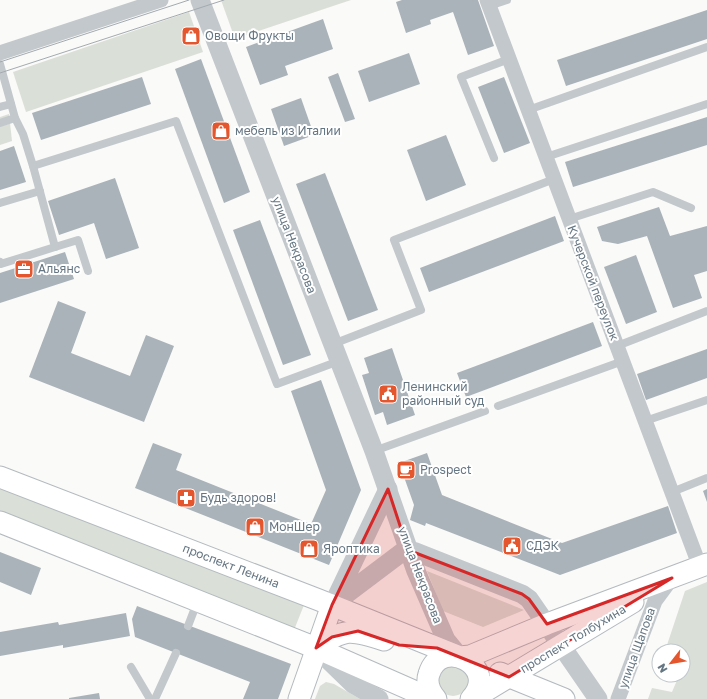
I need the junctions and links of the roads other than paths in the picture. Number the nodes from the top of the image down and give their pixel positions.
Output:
1 (161, 0) edge
2 (200, 0) edge
3 (507, 0) edge
4 (488, 3) edge
5 (707, 47) edge
6 (0, 53) edge
7 (509, 59) junction
8 (0, 64) edge
9 (11, 104) junction
10 (707, 104) edge
11 (0, 107) edge
12 (528, 110) junction
13 (16, 118) junction
14 (0, 123) edge
15 (546, 157) junction
16 (494, 158) dead end
17 (33, 166) junction
18 (553, 177) junction
19 (40, 191) junction
20 (0, 203) edge
21 (691, 208) dead end
22 (569, 219) junction
23 (55, 247) junction
24 (0, 262) edge
25 (88, 271) dead end
26 (707, 311) edge
27 (617, 346) junction
28 (336, 353) junction
29 (623, 361) junction
30 (707, 400) edge
31 (498, 406) dead end
32 (485, 411) dead end
33 (645, 420) junction
34 (374, 452) junction
35 (0, 477) edge
36 (707, 478) edge
37 (388, 489) junction
38 (672, 492) junction
39 (0, 522) edge
40 (408, 550) junction
41 (704, 565) edge
42 (672, 578) junction
43 (198, 600) junction
44 (332, 605) junction
45 (547, 624) junction
46 (188, 626) dead end
47 (562, 646) junction
48 (316, 648) junction
49 (437, 648) junction
50 (176, 654) dead end
51 (464, 658) junction
52 (131, 667) dead end
53 (509, 677) junction
54 (150, 699) edge
55 (155, 699) edge
56 (299, 699) edge
57 (378, 699) edge
58 (432, 699) edge
59 (436, 699) edge
60 (472, 699) edge
61 (564, 699) edge
62 (598, 699) edge
63 (618, 699) edge

1 - 6 street
2 - 28 street, улица Некрасова
3 - 4 lane
4 - 7 street, Кучерской переулок
5 - 12 lane
7 - 12 street, Кучерской переулок
7 - 16 lane
8 - 9 lane
9 - 11 lane
9 - 13 lane
10 - 15 lane
12 - 15 street, Кучерской переулок
13 - 14 lane
13 - 17 lane
15 - 18 street, Кучерской переулок
17 - 19 lane
17 - 28 lane
18 - 22 street, Кучерской переулок
18 - 28 lane
19 - 20 lane
19 - 23 lane
21 - 22 lane
22 - 27 street, Кучерской переулок
23 - 24 lane
23 - 25 lane
26 - 27 lane
27 - 29 street, Кучерской переулок
28 - 34 street, улица Некрасова
29 - 31 lane
29 - 33 street, Кучерской переулок
30 - 33 lane
32 - 34 lane
33 - 38 street, Кучерской переулок
34 - 37 street, улица Некрасова
35 - 44 main road, проспект Ленина
36 - 38 lane
37 - 40 street, улица Некрасова
37 - 44 street
38 - 41 street, Кучерской переулок
39 - 43 main road
40 - 44 street
40 - 45 street
40 - 51 street, улица Некрасова
41 - 42 main road, проспект Толбухина
42 - 45 main road, проспект Толбухина
42 - 47 main road, проспект Толбухина
42 - 63 street, улица Щапова
43 - 46 lane
43 - 48 main road
44 - 48 main road
44 - 49 main road, проспект Ленина
45 - 47 street
45 - 51 main road, проспект Толбухина
47 - 53 main road, проспект Толбухина
47 - 62 street
48 - 49 main road
48 - 56 main road
48 - 57 street
48 - 58 main road
49 - 51 main road, проспект Ленина
50 - 55 lane
51 - 53 main road, проспект Ленина
51 - 59 main road, проспект Толбухина
51 - 60 main road
52 - 54 lane
53 - 60 main road, проспект Толбухина
53 - 61 main road, проспект Ленина

